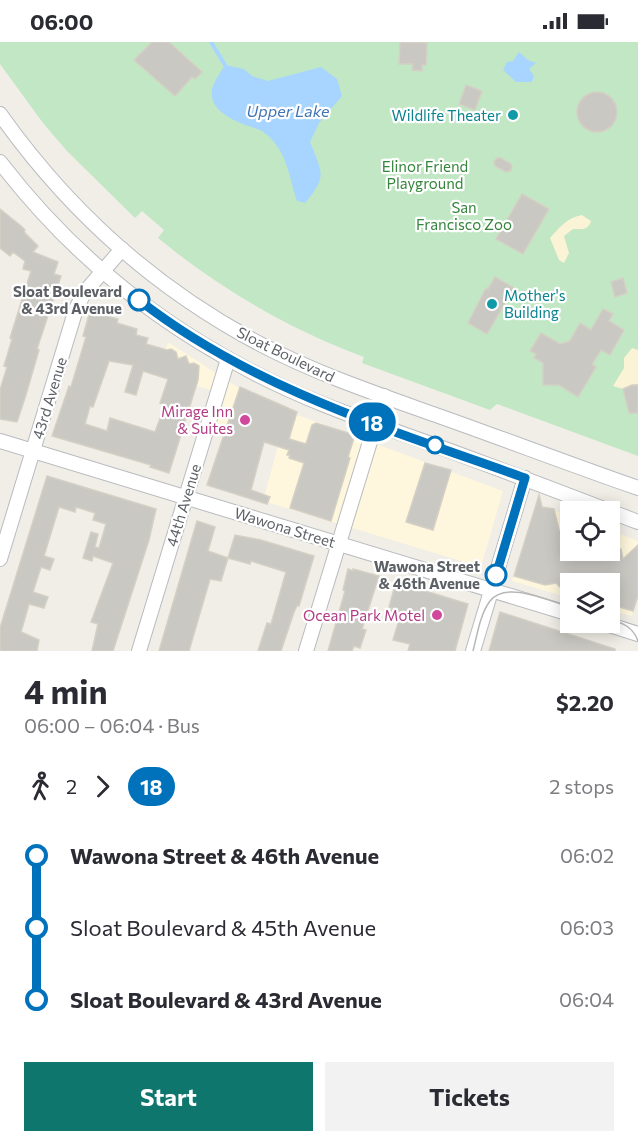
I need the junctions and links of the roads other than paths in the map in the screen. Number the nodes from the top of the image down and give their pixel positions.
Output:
1 (0, 114) edge
2 (0, 162) edge
3 (122, 249) junction
4 (103, 271) junction
5 (228, 359) junction
6 (384, 396) junction
7 (375, 424) junction
8 (0, 441) edge
9 (33, 451) junction
10 (525, 478) junction
11 (638, 488) edge
12 (186, 497) junction
13 (638, 522) edge
14 (339, 544) junction
15 (0, 559) edge
16 (491, 590) junction
17 (560, 611) edge
18 (620, 628) edge
19 (638, 634) edge
20 (139, 651) edge
21 (306, 651) edge
22 (473, 651) edge

1 - 3 street, Sloat Boulevard
2 - 4 street, Sloat Boulevard
3 - 4 street, 43rd Avenue
3 - 6 street, Sloat Boulevard
4 - 5 street, Sloat Boulevard
4 - 9 street, 43rd Avenue
5 - 7 street, Sloat Boulevard
5 - 12 street, 44th Avenue
6 - 7 street
6 - 11 street, Sloat Boulevard
7 - 10 street, Sloat Boulevard
7 - 14 street
8 - 9 street, Wawona Street
9 - 12 street, Wawona Street
9 - 15 street, 43rd Avenue
10 - 13 street, Sloat Boulevard
10 - 16 street
12 - 14 street, Wawona Street
12 - 20 street, 44th Avenue
14 - 16 street, Wawona Street
14 - 21 street
16 - 17 street, Wawona Street
16 - 22 street
18 - 19 street

